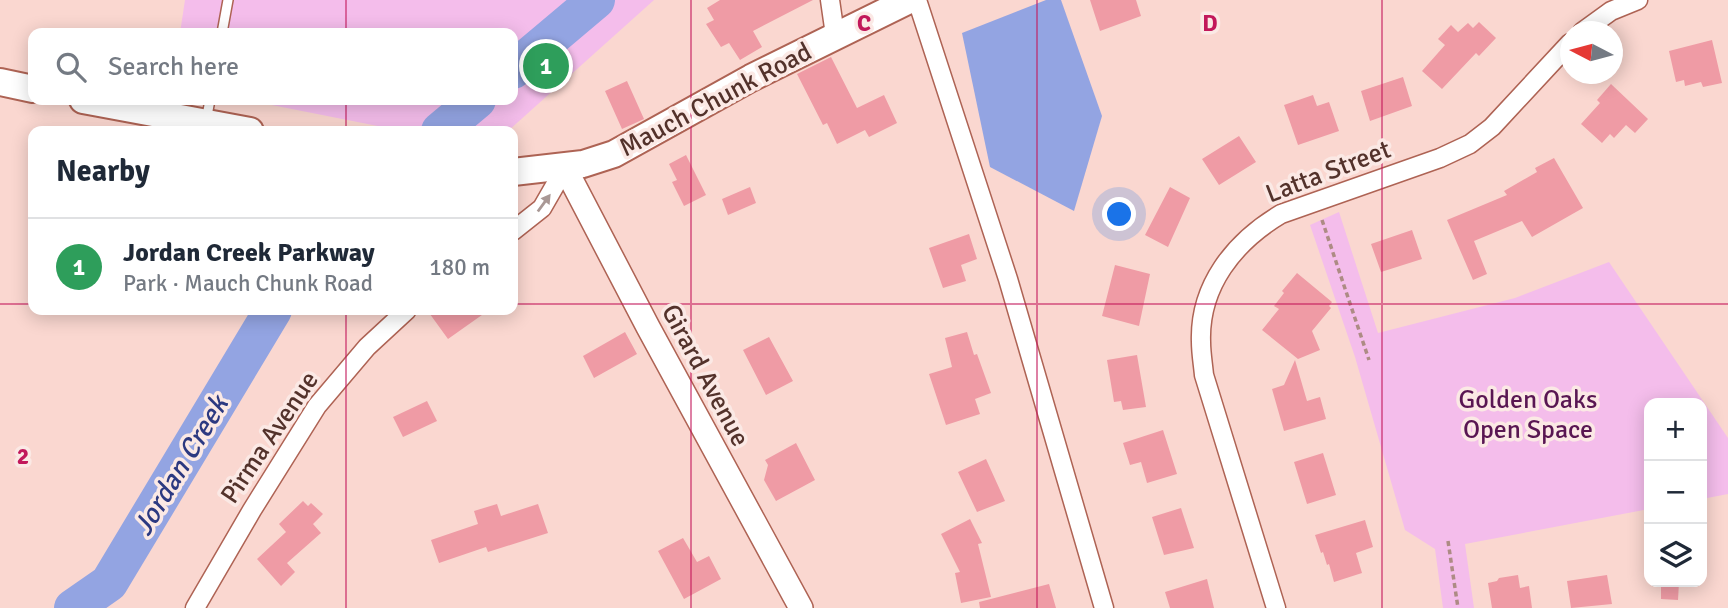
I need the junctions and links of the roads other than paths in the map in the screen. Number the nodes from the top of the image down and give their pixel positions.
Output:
1 (228, 0) edge
2 (830, 0) edge
3 (909, 0) edge
4 (917, 0) edge
5 (1638, 0) edge
6 (1598, 21) edge
7 (223, 28) edge
8 (835, 35) junction
9 (1560, 54) edge
10 (0, 82) edge
11 (28, 88) edge
12 (140, 105) edge
13 (208, 111) edge
14 (240, 126) edge
15 (565, 167) junction
16 (518, 172) edge
17 (518, 226) edge
18 (402, 315) edge
19 (194, 608) edge
20 (801, 608) edge
21 (1104, 608) edge
22 (1276, 608) edge

1 - 7 lane
2 - 8 street
3 - 8 main road, Mauch Chunk Road
4 - 21 street
5 - 6 street
8 - 15 main road, Mauch Chunk Road
9 - 22 street, Latta Street
10 - 11 main road
12 - 13 main road
13 - 14 main road
15 - 16 main road, Mauch Chunk Road
17 -> 15 street
15 - 20 street, Girard Avenue
18 - 19 street, Pirma Avenue

